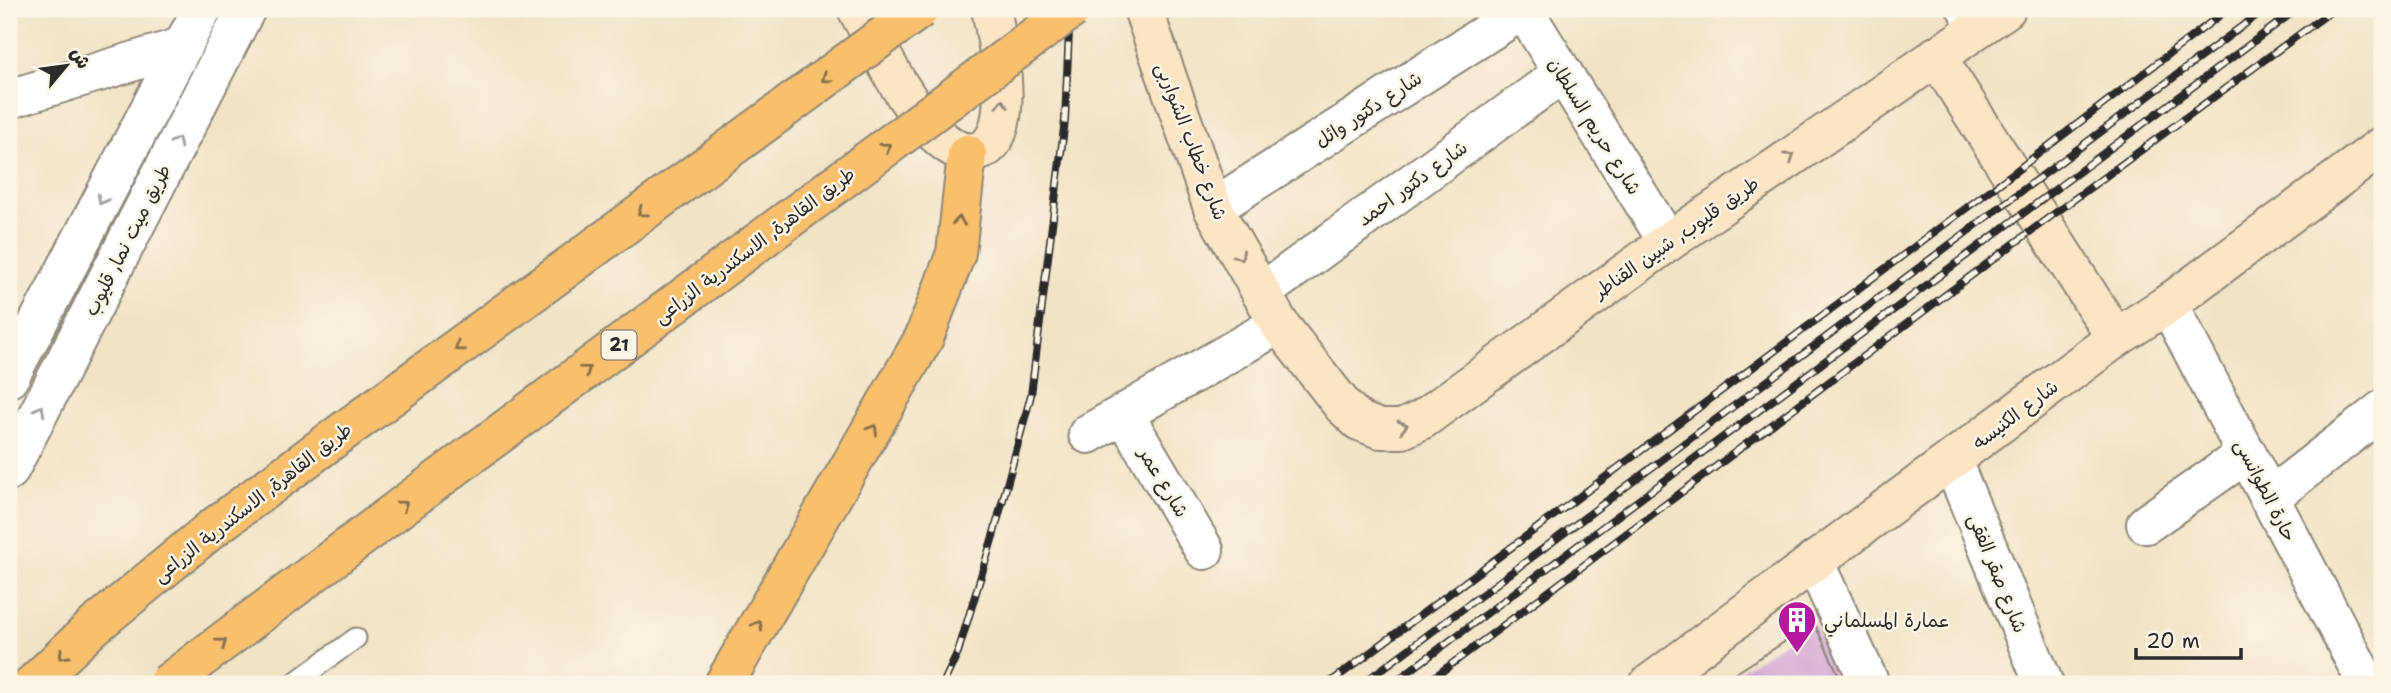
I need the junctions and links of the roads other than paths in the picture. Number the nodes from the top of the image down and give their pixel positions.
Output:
1 (202, 9) edge
2 (246, 9) edge
3 (857, 9) edge
4 (920, 9) edge
5 (991, 9) edge
6 (1072, 9) edge
7 (1523, 9) edge
8 (2006, 9) edge
9 (1143, 10) edge
10 (1963, 21) edge
11 (181, 47) junction
12 (1936, 56) junction
13 (1563, 73) junction
14 (9, 99) edge
15 (967, 154) junction
16 (2379, 156) edge
17 (1213, 208) junction
18 (1668, 242) junction
19 (2168, 304) junction
20 (1270, 309) junction
21 (2116, 338) junction
22 (9, 378) edge
23 (1343, 406) joint
24 (1124, 414) junction
25 (2377, 428) edge
26 (1088, 434) dead end
27 (2246, 453) junction
28 (1952, 461) junction
29 (9, 471) edge
30 (2269, 498) junction
31 (2146, 524) dead end
32 (1204, 550) dead end
33 (1814, 561) junction
34 (356, 638) dead end
35 (2362, 676) edge
36 (33, 684) edge
37 (167, 684) edge
38 (293, 684) edge
39 (724, 684) edge
40 (1649, 684) edge
41 (1870, 684) edge
42 (2043, 684) edge

1 - 11 street, طريق ميت نما, قليوب
29 -> 2 street, طريق ميت نما, قليوب
3 - 15 main road
4 -> 36 highway, طريق القاهرة, الاسكندرية الزراعى, bridge
15 -> 5 main road
37 -> 6 highway, طريق القاهرة, الاسكندرية الزراعى / 21, bridge
7 - 13 street, شارع حريم السلطان
7 - 17 street, شارع دكتور وائل
8 - 10 main road, طريق قليوب, شبين القناطر
9 - 17 main road, شارع خطاب الشواربى
10 - 12 main road, طريق قليوب, شبين القناطر
11 - 14 street
11 -> 22 street, طريق ميت نما, قليوب
18 -> 12 main road, طريق قليوب, شبين القناطر
12 - 21 main road
13 - 18 street, شارع حريم السلطان
13 - 20 street, شارع دكتور احمد
39 -> 15 highway
16 - 19 main road, شارع الكنيسه
17 -> 20 main road, شارع خطاب الشواربى
23 -> 18 main road, طريق قليوب, شبين القناطر
19 - 21 main road, شارع الكنيسه
19 - 27 street, حارة الطوانسى
20 - 23 main road, شارع خطاب الشواربى
20 - 24 street, شارع دكتور احمد
21 - 28 main road, شارع الكنيسه
24 - 26 street, شارع دكتور احمد
24 - 32 street, شارع عمر
25 - 30 street
27 - 30 street, حارة الطوانسى
27 - 31 street
28 - 33 main road, شارع الكنيسه
28 - 42 street, شارع صقر الفقى
30 - 35 street, حارة الطوانسى
33 - 40 main road, شارع الكنيسه
33 - 41 street
34 - 38 lane

